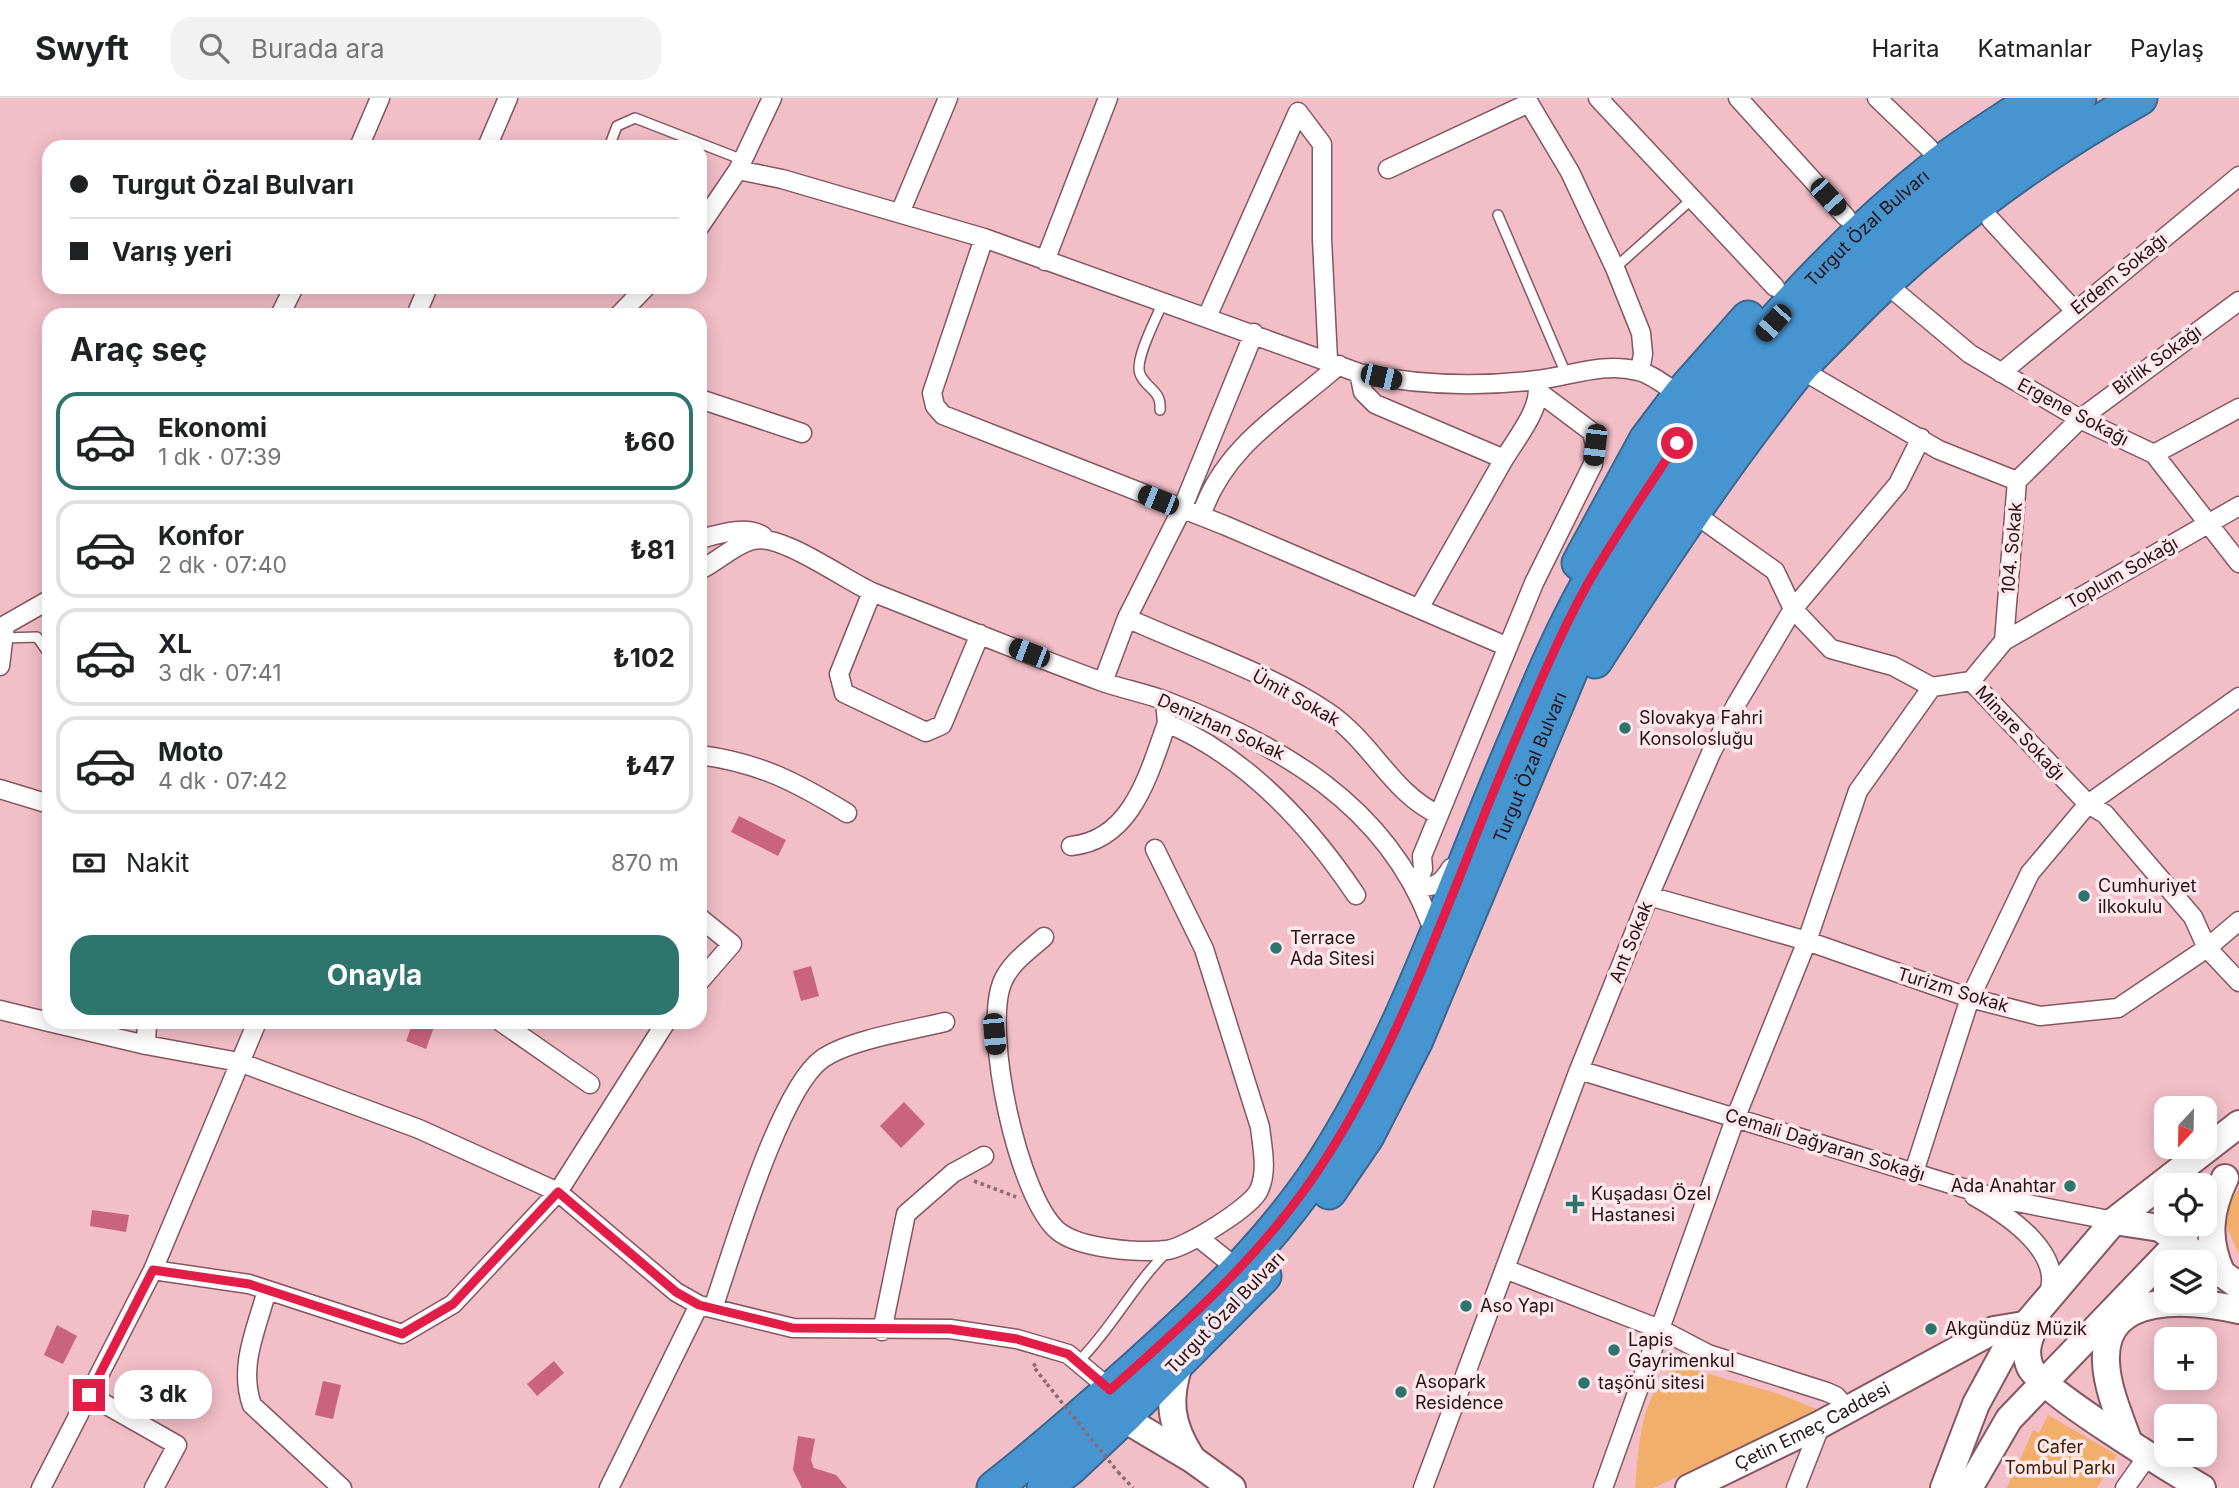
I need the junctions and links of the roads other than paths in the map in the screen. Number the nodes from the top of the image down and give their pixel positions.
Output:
1 (380, 98) edge
2 (508, 98) edge
3 (772, 98) edge
4 (948, 98) edge
5 (1108, 98) edge
6 (1598, 98) edge
7 (1738, 98) edge
8 (1878, 98) edge
9 (1998, 98) edge
10 (2036, 98) edge
11 (2079, 98) edge
12 (2140, 98) edge
13 (362, 140) edge
14 (490, 140) edge
15 (612, 140) edge
16 (684, 140) edge
17 (1929, 148) junction
18 (707, 150) edge
19 (740, 165) junction
20 (1388, 169) dead end
21 (2239, 176) edge
22 (1692, 200) junction
23 (900, 213) junction
24 (707, 215) edge
25 (1498, 215) dead end
26 (1846, 217) junction
27 (1991, 220) dead end
28 (984, 238) junction
29 (1045, 261) junction
30 (1615, 268) junction
31 (1884, 282) junction
32 (1775, 287) junction
33 (639, 294) edge
34 (2239, 301) edge
35 (1163, 302) junction
36 (626, 308) edge
37 (2074, 310) junction
38 (1207, 317) junction
39 (1254, 333) junction
40 (1333, 363) junction
41 (1800, 369) junction
42 (1640, 371) junction
43 (1359, 373) junction
44 (2001, 373) junction
45 (1566, 374) junction
46 (1538, 386) junction
47 (1680, 395) junction
48 (707, 402) edge
49 (2239, 408) edge
50 (1160, 410) dead end
51 (2080, 419) junction
52 (802, 433) dead end
53 (1921, 438) junction
54 (2154, 454) junction
55 (1504, 459) junction
56 (2017, 481) junction
57 (2239, 506) edge
58 (1182, 509) junction
59 (1692, 512) junction
60 (1201, 516) junction
61 (2207, 524) junction
62 (707, 538) edge
63 (766, 538) junction
64 (2239, 563) edge
65 (707, 566) edge
66 (872, 592) junction
67 (1422, 603) dead end
68 (42, 604) edge
69 (1793, 609) junction
70 (1127, 618) junction
71 (3, 627) edge
72 (980, 634) junction
73 (2004, 640) junction
74 (42, 644) edge
75 (1508, 647) junction
76 (0, 666) edge
77 (1971, 681) junction
78 (1102, 682) junction
79 (1932, 687) junction
80 (2239, 697) edge
81 (1165, 701) junction
82 (1167, 723) junction
83 (707, 756) edge
84 (0, 789) edge
85 (42, 802) edge
86 (2088, 804) junction
87 (847, 813) dead end
88 (1439, 815) junction
89 (1070, 846) dead end
90 (1155, 849) dead end
91 (1451, 868) junction
92 (1416, 886) junction
93 (1356, 895) dead end
94 (1649, 896) junction
95 (2239, 921) edge
96 (1430, 922) junction
97 (707, 924) edge
98 (1044, 937) dead end
99 (1807, 941) junction
100 (2207, 948) junction
101 (707, 973) edge
102 (2239, 982) edge
103 (1970, 998) junction
104 (0, 1010) edge
105 (42, 1020) edge
106 (945, 1022) dead end
107 (1396, 1027) junction
108 (79, 1029) edge
109 (147, 1029) edge
110 (254, 1029) edge
111 (510, 1029) edge
112 (662, 1029) edge
113 (146, 1045) junction
114 (239, 1062) junction
115 (1579, 1070) junction
116 (590, 1084) dead end
117 (1735, 1119) junction
118 (2239, 1124) edge
119 (1367, 1136) junction
120 (984, 1156) dead end
121 (1914, 1171) junction
122 (2232, 1172) edge
123 (1953, 1184) junction
124 (2217, 1189) edge
125 (558, 1192) junction
126 (2114, 1221) junction
127 (2154, 1226) edge
128 (2181, 1236) edge
129 (2189, 1236) edge
130 (1198, 1237) junction
131 (1169, 1250) junction
132 (1505, 1269) junction
133 (153, 1270) junction
134 (1240, 1271) junction
135 (2231, 1280) edge
136 (267, 1290) junction
137 (706, 1307) junction
138 (2239, 1310) edge
139 (2035, 1315) junction
140 (1662, 1330) junction
141 (882, 1331) junction
142 (1079, 1360) junction
143 (1180, 1362) junction
144 (1934, 1363) junction
145 (2035, 1391) junction
146 (89, 1395) junction
147 (1117, 1404) junction
148 (1976, 1404) junction
149 (1848, 1410) junction
150 (1821, 1424) junction
151 (2138, 1447) junction
152 (1192, 1458) junction
153 (41, 1488) edge
154 (154, 1488) edge
155 (342, 1488) edge
156 (609, 1488) edge
157 (994, 1488) edge
158 (1044, 1488) edge
159 (1232, 1488) edge
160 (1423, 1488) edge
161 (1603, 1488) edge
162 (1689, 1488) edge
163 (1796, 1488) edge
164 (1944, 1488) edge
165 (1969, 1488) edge
166 (2125, 1488) edge
167 (2202, 1488) edge

1 - 13 street
2 - 14 street
3 - 19 street
4 - 23 street
5 - 29 street
6 - 22 street
7 - 26 street
8 - 17 street
9 - 17 highway
10 - 107 highway, Turgut Özal Bulvarı
11 - 119 highway, Turgut Özal Bulvarı
12 - 31 highway
15 - 16 lane
17 - 26 highway
18 - 19 lane
19 - 23 street
19 - 24 street
20 - 30 street
21 - 37 street, Erdem Sokağı
22 - 30 lane
22 - 32 street
23 - 28 street
25 - 45 lane
26 - 32 highway
27 - 37 street
28 - 29 street
28 - 58 street
29 - 35 street
30 - 42 street
31 - 41 highway
31 - 44 street, Ergene Sokağı
32 - 47 highway
33 - 36 street
34 - 51 street, Birlik Sokağı
35 - 38 street
35 - 50 lane
37 - 44 street, Erdem Sokağı
38 - 39 street
38 - 40 street
39 - 40 street
39 - 58 street
40 - 43 street
40 - 60 street
41 - 53 street, 104. Sokak
41 - 59 highway
42 - 45 street
42 - 47 street
43 - 46 street
43 - 55 street
44 - 51 street, Ergene Sokağı
45 - 46 street
46 - 55 street
46 - 75 street
47 - 91 highway
48 - 52 street
49 - 54 street
51 - 54 street, Ergene Sokağı
51 - 56 street, Birlik Sokağı
53 - 56 street, 104. Sokak
53 - 69 street, Ant Sokak
54 - 61 street, Ergene Sokağı
55 - 67 street
56 - 73 street, 104. Sokak
57 - 61 street, Toplum Sokağı
58 - 60 street
58 - 70 street
59 - 69 street
59 - 119 highway
60 - 75 street
61 - 64 street, Ergene Sokağı
61 - 73 street, Toplum Sokağı
62 - 63 street, Denizhan Sokak
63 - 65 street
63 - 66 street, Denizhan Sokak
66 - 72 street, Denizhan Sokak
66 - 72 street
68 - 71 street
69 - 79 street
69 - 94 street, Ant Sokak
70 - 78 street
70 - 88 street, Ümit Sokak
71 - 74 lane
71 - 76 street
72 - 78 street, Denizhan Sokak
73 - 77 street
75 - 88 street
77 - 79 street, Minare Sokağı
77 - 86 street, Minare Sokağı
78 - 81 street, Denizhan Sokak
79 - 99 street
80 - 86 street
81 - 82 street
81 - 92 street, Denizhan Sokak
82 - 89 street
82 - 93 street
83 - 87 street
84 - 85 street
86 - 100 street, Minare Sokağı
86 - 103 street
88 - 92 street
90 - 130 street
91 - 92 street
91 - 96 highway
92 - 96 street, Denizhan Sokak
94 - 99 street, Turizm Sokak
94 - 115 street, Ant Sokak
95 - 100 street, Turizm Sokak
96 - 107 highway
97 - 101 street
98 - 131 street
99 - 103 street, Turizm Sokak
99 - 117 street
100 - 102 street, Minare Sokağı
100 - 103 street, Turizm Sokak
103 - 121 street
104 - 105 street
106 - 137 street
107 - 134 highway, Turgut Özal Bulvarı
108 - 113 street
109 - 113 street
110 - 114 street
111 - 116 street
112 - 125 street
113 - 114 street
114 - 125 street
114 - 133 street
115 - 117 street, Cemali Dağyaran Sokağı
115 - 132 street, Ant Sokak
117 - 121 street, Cemali Dağyaran Sokağı
117 - 140 street
118 - 126 street
119 - 143 highway, Turgut Özal Bulvarı
120 - 141 street
121 - 123 street, Cemali Dağyaran Sokağı
122 - 124 street
122 - 135 street
123 - 126 street, Cemali Dağyaran Sokağı
123 - 139 street
125 - 136 street
125 - 137 street
126 - 127 street
126 - 139 street
128 - 145 street
129 - 135 street
130 - 131 street
130 - 134 street
131 - 142 lane
132 - 140 street
132 - 160 street, Ant Sokak
133 - 136 street
133 - 146 street
134 - 147 highway, Turgut Özal Bulvarı
136 - 155 street
137 - 141 street
137 - 156 street
138 - 151 street
139 - 144 street, Çetin Emeç Caddesi
139 - 145 street
139 - 148 street
140 - 149 street
140 - 161 street
141 - 142 street
142 - 147 street
143 - 147 highway, Turgut Özal Bulvarı
143 - 152 street
144 - 148 street
144 - 149 street, Çetin Emeç Caddesi
145 - 151 street
145 - 165 street
146 - 153 street
146 - 154 street
147 - 152 street
147 - 157 highway, Turgut Özal Bulvarı
147 - 158 highway, Turgut Özal Bulvarı
148 - 164 street
149 - 150 street, Çetin Emeç Caddesi
150 - 162 street, Çetin Emeç Caddesi
150 - 163 street
151 - 166 street
151 - 167 street
152 - 159 street

